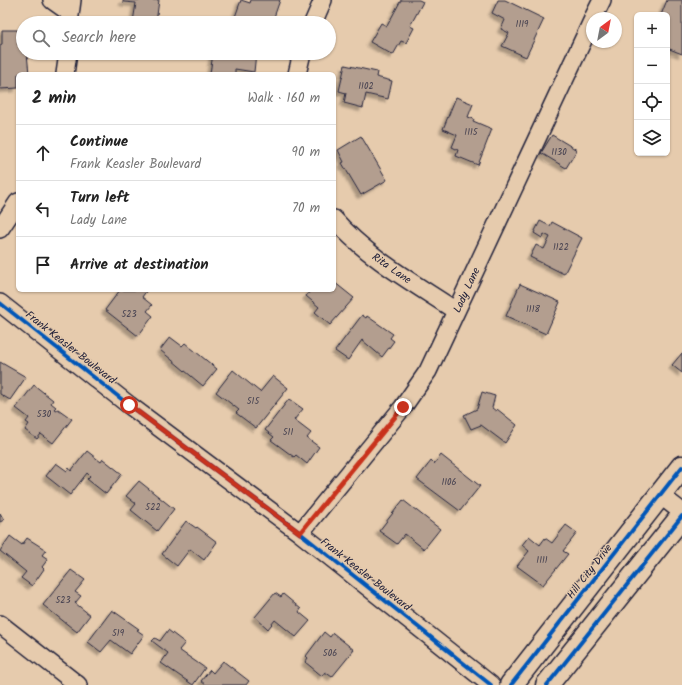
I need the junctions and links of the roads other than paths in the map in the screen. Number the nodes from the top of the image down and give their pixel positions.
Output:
1 (52, 0) edge
2 (323, 0) edge
3 (602, 0) edge
4 (70, 12) edge
5 (596, 12) edge
6 (316, 16) edge
7 (586, 34) edge
8 (67, 60) edge
9 (300, 60) edge
10 (65, 72) edge
11 (297, 72) edge
12 (16, 205) edge
13 (336, 221) edge
14 (0, 228) edge
15 (0, 303) edge
16 (456, 311) junction
17 (682, 467) edge
18 (660, 495) junction
19 (682, 512) edge
20 (682, 516) edge
21 (300, 533) junction
22 (0, 624) edge
23 (78, 685) edge
24 (491, 685) edge
25 (511, 685) edge
26 (547, 685) edge

1 - 4 street
2 - 6 street
3 - 5 street
7 - 16 street, Lady Lane
8 - 10 street
9 - 11 street
12 - 14 street
13 - 16 street, Rita Lane
15 - 21 street, Frank Keasler Boulevard
16 - 21 street, Lady Lane
17 - 18 street, Hill City Drive
18 - 19 street
18 - 25 street, Hill City Drive
20 - 26 street
21 - 24 street, Frank Keasler Boulevard
22 - 23 street

